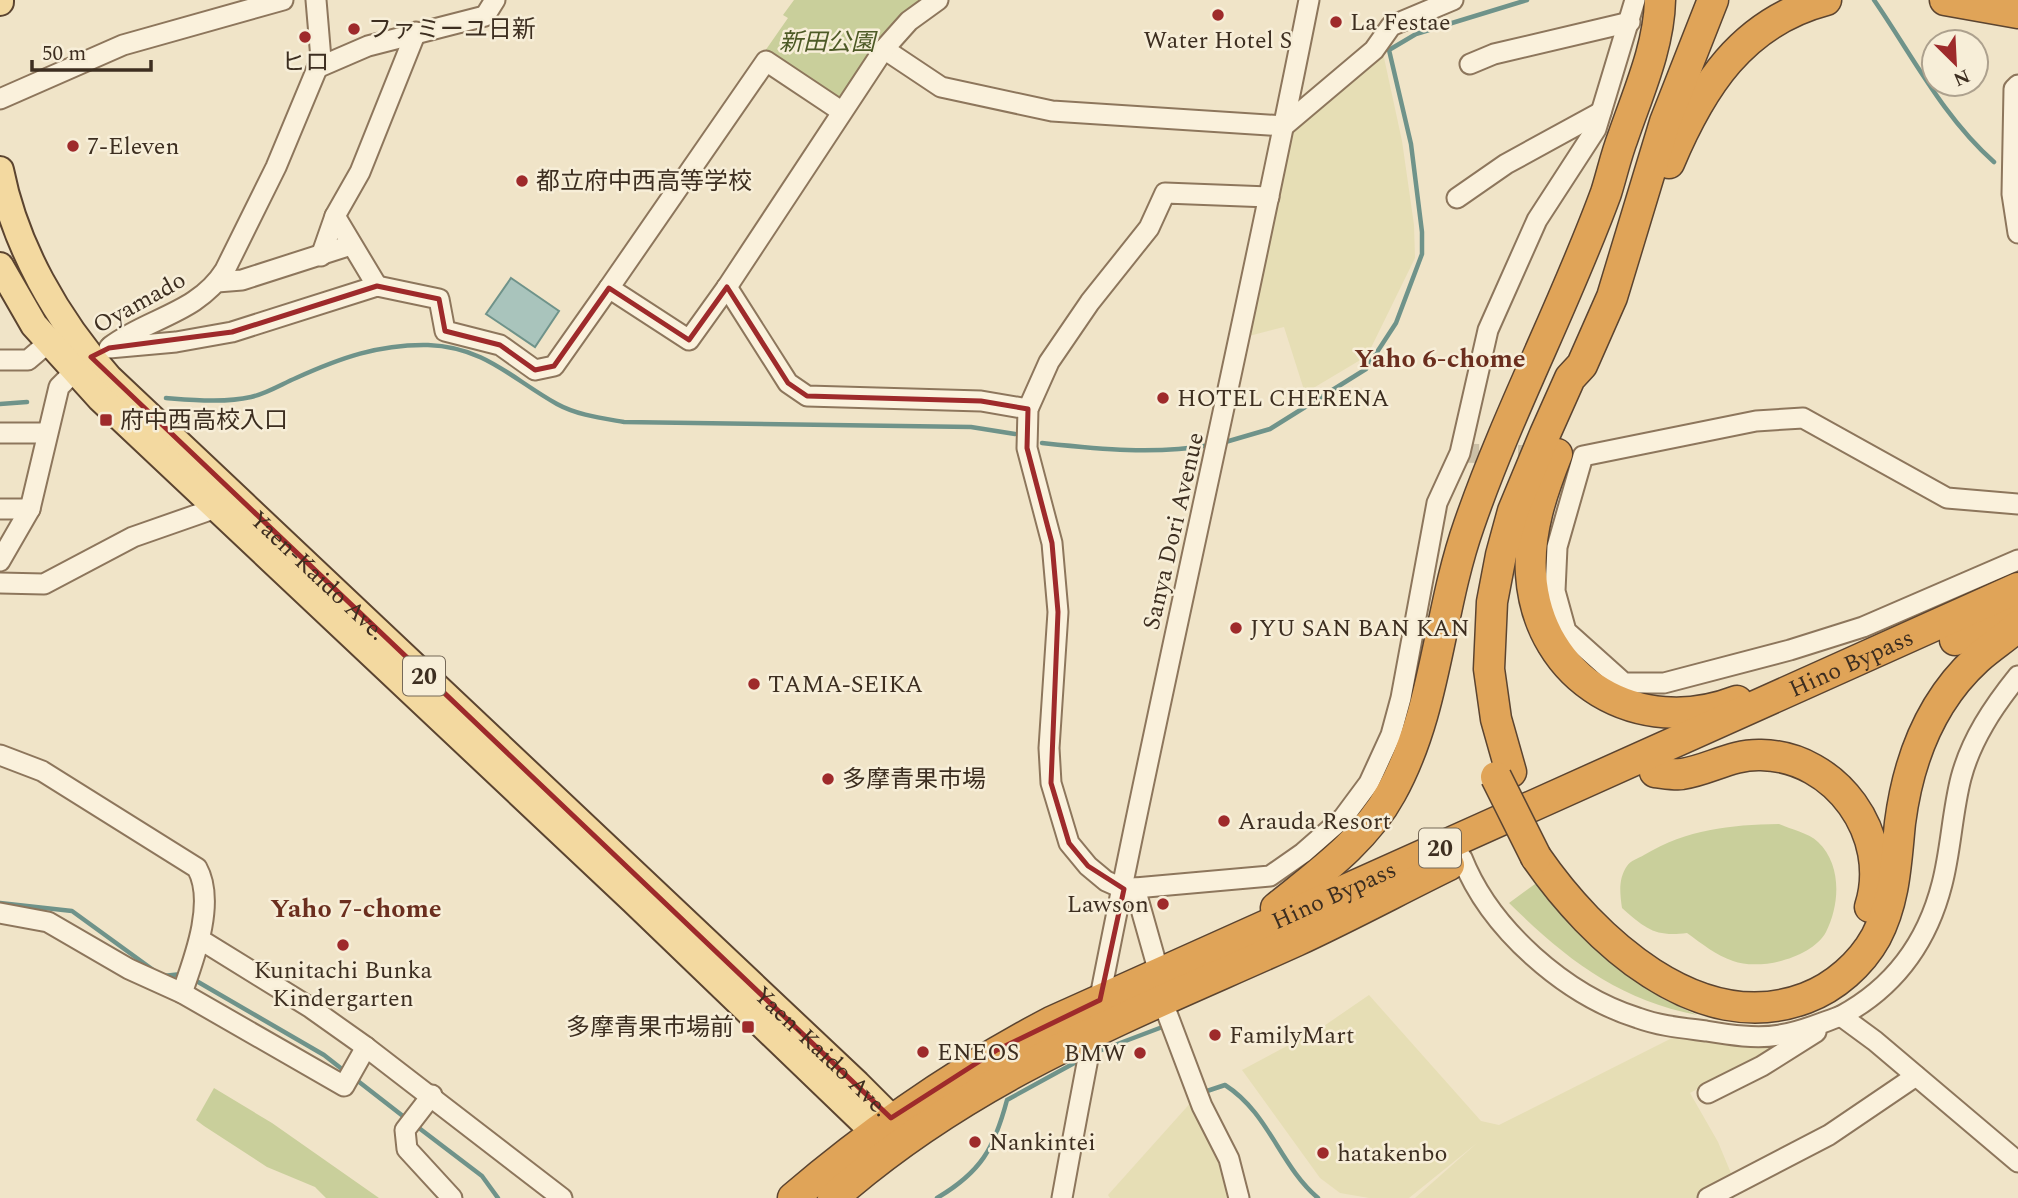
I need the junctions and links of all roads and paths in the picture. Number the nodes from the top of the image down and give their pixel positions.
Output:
1 (283, 0) edge
2 (316, 0) edge
3 (495, 0) edge
4 (938, 0) edge
5 (1309, 0) edge
6 (1635, 0) edge
7 (1660, 0) edge
8 (1698, 0) edge
9 (1713, 0) edge
10 (1826, 0) edge
11 (1945, 0) edge
12 (1449, 1) edge
13 (2018, 13) edge
14 (1630, 22) junction
15 (416, 32) junction
16 (884, 49) junction
17 (1470, 64) dead end
18 (317, 68) junction
19 (2018, 85) edge
20 (0, 99) edge
21 (841, 111) junction
22 (1601, 112) junction
23 (1284, 125) junction
24 (1, 182) edge
25 (1606, 192) junction
26 (2015, 196) edge
27 (1269, 197) junction
28 (1457, 198) dead end
29 (335, 216) junction
30 (2018, 233) edge
31 (351, 245) junction
32 (1628, 254) junction
33 (321, 256) junction
34 (0, 266) edge
35 (217, 282) junction
36 (377, 286) junction
37 (727, 287) junction
38 (609, 288) junction
39 (48, 343) junction
40 (91, 358) junction
41 (0, 360) edge
42 (1582, 365) junction
43 (1028, 409) junction
44 (1506, 432) junction
45 (0, 433) edge
46 (46, 433) junction
47 (2018, 504) edge
48 (216, 508) junction
49 (0, 509) edge
50 (30, 509) junction
51 (2018, 560) edge
52 (0, 561) edge
53 (0, 583) edge
54 (2018, 588) edge
55 (2018, 612) edge
56 (2018, 626) edge
57 (2018, 676) edge
58 (1777, 698) junction
59 (0, 755) edge
60 (1655, 772) junction
61 (1504, 775) junction
62 (1543, 853) junction
63 (1462, 858) junction
64 (1130, 889) junction
65 (0, 913) edge
66 (1241, 935) junction
67 (201, 940) junction
68 (186, 982) junction
69 (1160, 987) junction
70 (1100, 999) junction
71 (1832, 1019) junction
72 (1092, 1031) junction
73 (366, 1046) junction
74 (1916, 1076) junction
75 (1708, 1093) dead end
76 (432, 1095) junction
77 (888, 1131) junction
78 (2018, 1162) edge
79 (452, 1198) edge
80 (562, 1198) edge
81 (793, 1198) edge
82 (833, 1198) edge
83 (1062, 1198) edge
84 (1239, 1198) edge
85 (1708, 1198) edge

1 - 20 street
2 - 18 street, Oyamado
3 - 15 street
4 - 16 street
5 - 23 street, Sanya Dori Avenue
6 - 14 street
7 - 25 highway
8 - 25 highway
9 - 32 highway
10 - 32 highway
11 - 13 highway
12 - 23 street
14 - 17 street
14 - 22 street
15 - 18 street
15 - 29 street
16 - 21 street
16 - 23 street
18 - 35 street, Oyamado
19 - 26 street
21 - 37 street
21 - 38 street
22 - 28 street
22 - 64 street
23 - 27 street, Sanya Dori Avenue
24 - 40 main road, Yaen-Kaido Ave. / 20
25 - 44 highway
26 - 30 street
27 - 43 street
27 - 64 street, Sanya Dori Avenue
29 - 31 street
29 - 33 street
31 - 33 street
31 - 36 street
32 - 42 highway
33 - 35 street
34 - 39 main road, Yaen-Kaido Ave. / 20
35 - 40 street, Oyamado
36 - 38 street
36 - 40 street
37 - 38 street
37 - 43 street
39 - 40 main road, Yaen-Kaido Ave. / 20
39 - 41 street
40 - 46 street, Oyamado
40 - 48 main road, Yaen-Kaido Ave. / 20
40 - 77 main road, Yaen-Kaido Ave. / 20
42 - 58 highway
42 - 61 highway
43 - 64 street
44 - 61 highway
44 - 66 highway
45 - 46 street
46 - 50 street, Oyamado
47 - 51 street
48 - 53 street
48 - 77 main road, Yaen-Kaido Ave. / 20
49 - 50 street
50 - 52 street, Oyamado
54 - 58 highway, Hino Bypass / 20
55 - 60 highway, Hino Bypass / 20
56 - 62 highway
57 - 71 street
58 - 66 highway, Hino Bypass / 20
59 - 67 street
60 - 62 highway
60 - 63 highway, Hino Bypass / 20
61 - 62 highway, bridge
63 - 69 highway, Hino Bypass / 20
63 - 71 street
64 - 69 street
64 - 70 street, Sanya Dori Avenue
65 - 68 street
66 - 69 highway, Hino Bypass / 20
67 - 68 street
67 - 73 street
68 - 73 street
69 - 70 highway, Hino Bypass / 20
69 - 72 highway, Hino Bypass / 20
69 - 84 street
70 - 72 street, Sanya Dori Avenue
70 - 77 highway, Hino Bypass / 20
71 - 74 street
71 - 75 street
72 - 77 highway, Hino Bypass / 20
72 - 83 street, Sanya Dori Avenue
73 - 76 street
74 - 78 street
74 - 85 street
76 - 79 street
76 - 80 street
77 - 81 highway, Hino Bypass / 20
77 - 82 highway, Hino Bypass / 20

